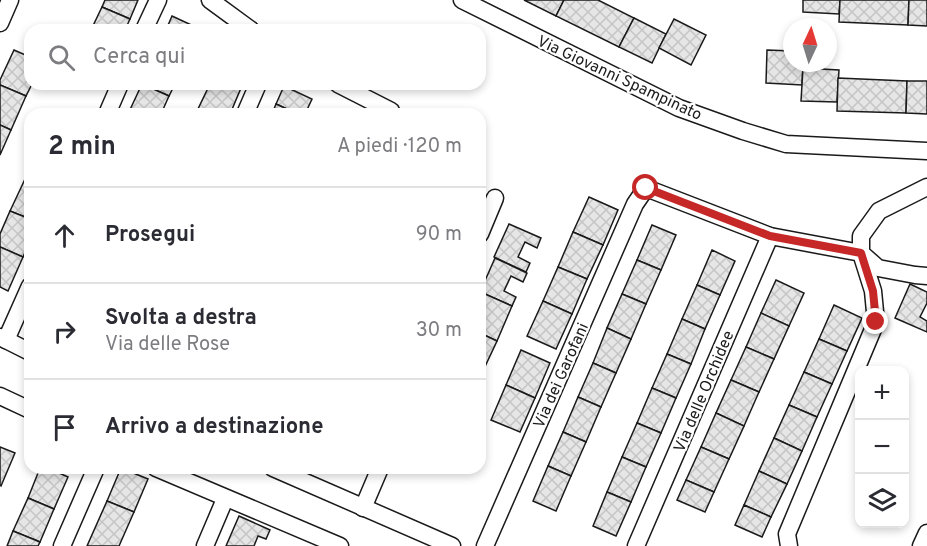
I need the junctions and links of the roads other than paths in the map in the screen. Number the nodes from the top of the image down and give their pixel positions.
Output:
1 (10, 0) edge
2 (158, 0) edge
3 (210, 0) edge
4 (462, 0) edge
5 (0, 23) edge
6 (147, 24) edge
7 (243, 24) edge
8 (117, 90) edge
9 (255, 90) edge
10 (349, 90) edge
11 (110, 108) edge
12 (248, 108) edge
13 (383, 108) edge
14 (927, 151) edge
15 (927, 187) edge
16 (495, 198) dead end
17 (486, 220) edge
18 (770, 236) junction
19 (861, 253) junction
20 (927, 276) edge
21 (24, 298) edge
22 (3, 339) edge
23 (24, 349) edge
24 (0, 396) edge
25 (24, 407) edge
26 (93, 474) edge
27 (169, 474) edge
28 (286, 474) edge
29 (377, 474) edge
30 (225, 499) junction
31 (363, 508) junction
32 (927, 533) edge
33 (62, 546) edge
34 (205, 546) edge
35 (340, 546) edge
36 (452, 546) edge
37 (485, 546) edge
38 (636, 546) edge
39 (789, 546) edge
40 (921, 546) edge

1 - 5 street
2 - 6 street
3 - 7 street
4 - 14 street, Via Giovanni Spampinato
8 - 11 street
9 - 12 street
10 - 13 street
15 - 19 street
16 - 17 street
18 - 19 street
18 - 37 street, Via dei Garofani
18 - 38 street, Via delle Orchidee
19 - 20 street
19 - 39 street
21 - 22 street
22 - 23 street
24 - 25 street
26 - 33 street
27 - 30 street
28 - 31 street
29 - 31 street
30 - 34 street
30 - 35 street
31 - 36 street
32 - 40 street

